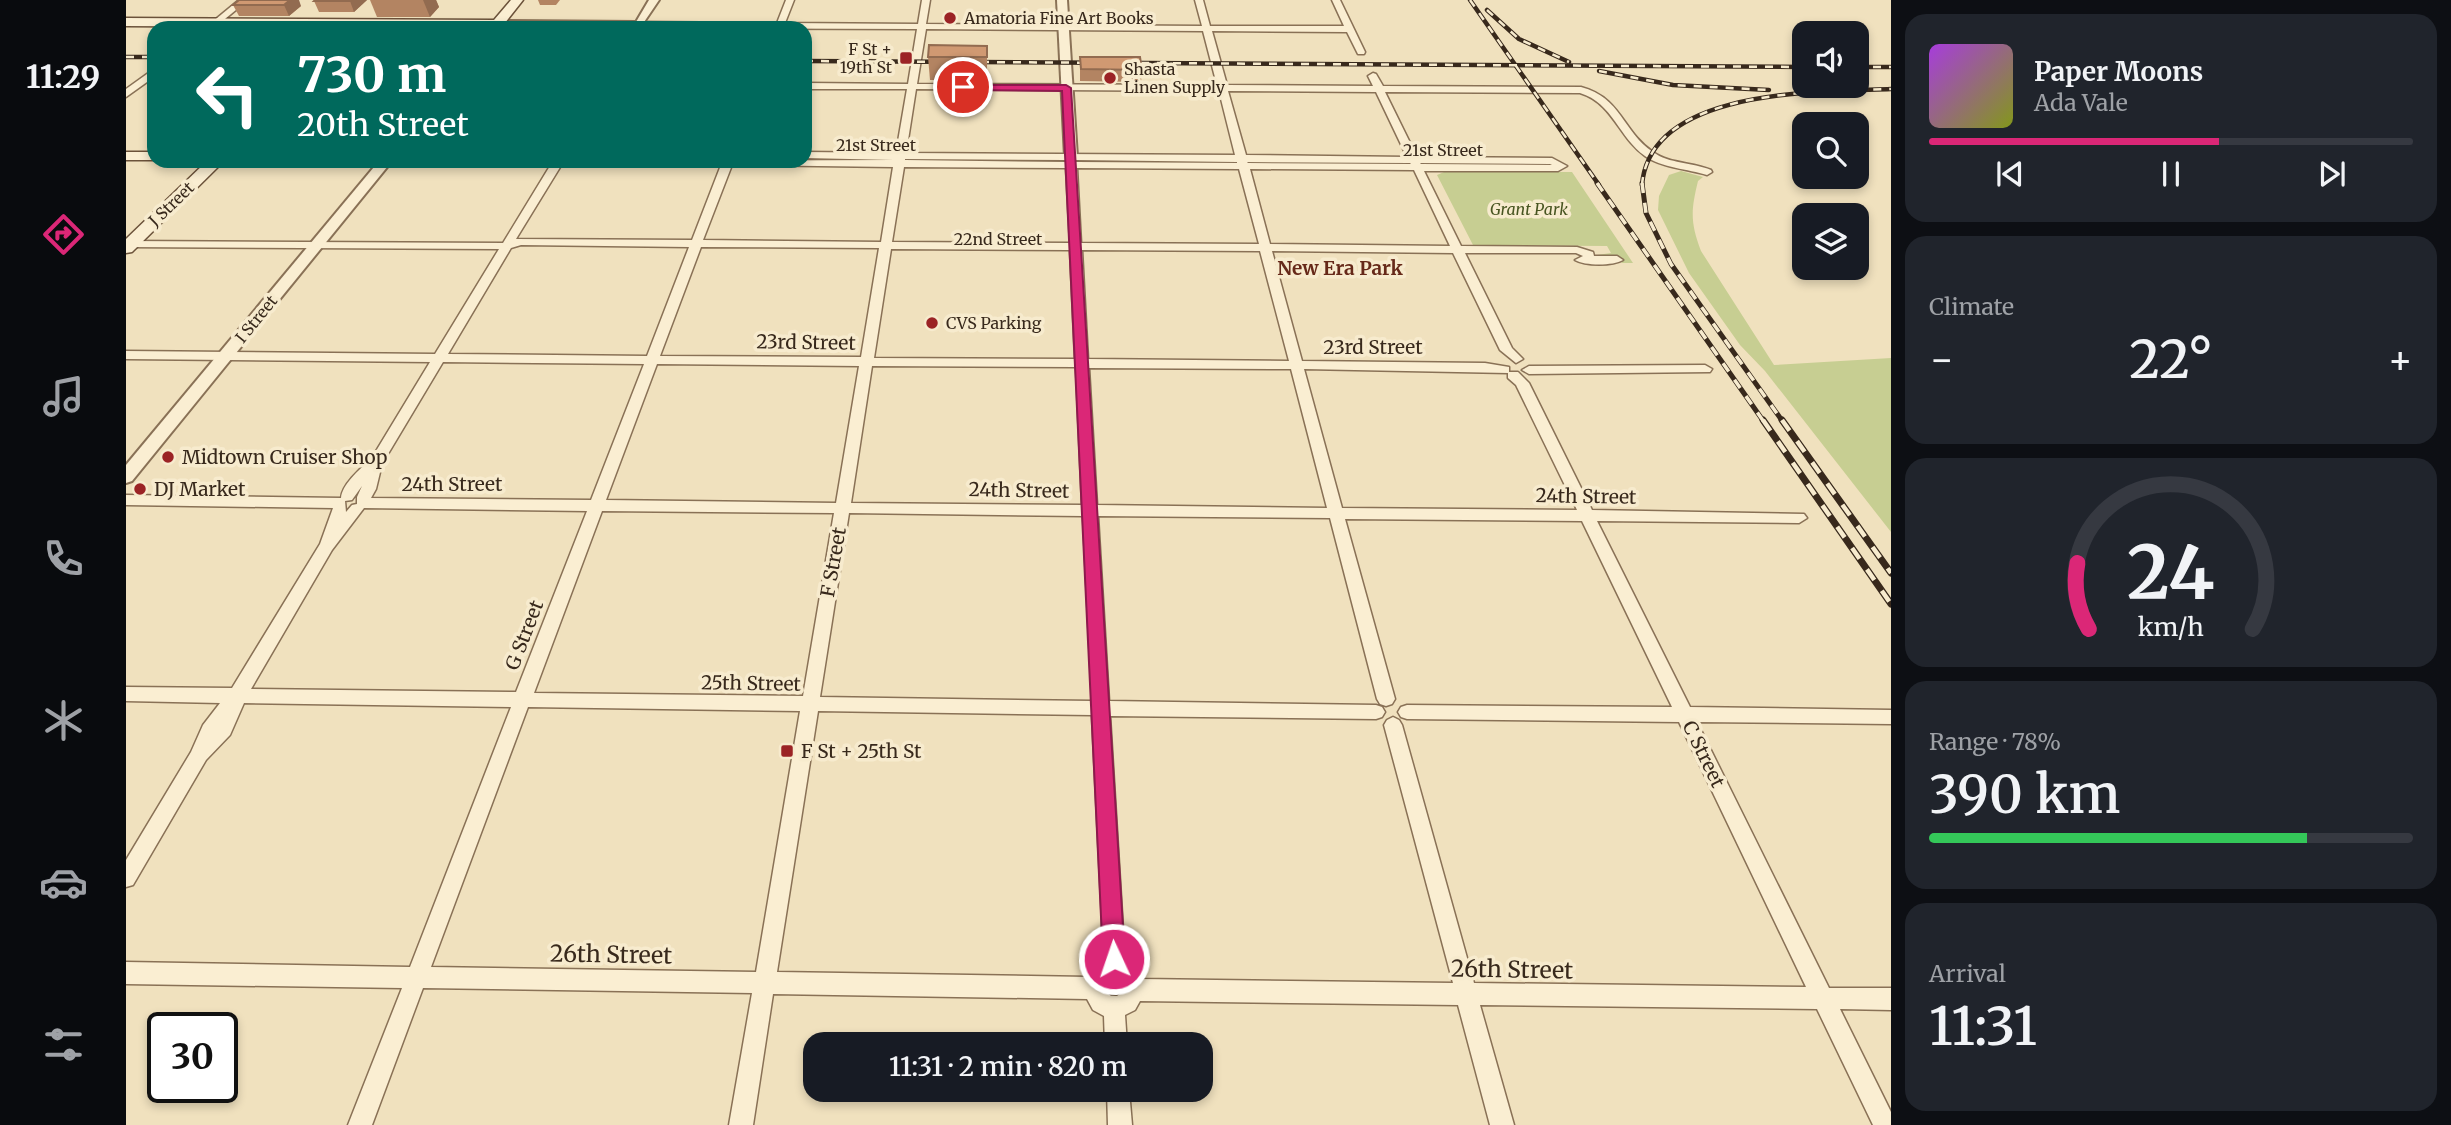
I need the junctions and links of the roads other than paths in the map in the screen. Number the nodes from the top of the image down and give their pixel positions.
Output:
1 (244, 0) edge
2 (517, 0) edge
3 (654, 0) edge
4 (790, 0) edge
5 (926, 0) edge
6 (1062, 0) edge
7 (1199, 0) edge
8 (1336, 0) edge
9 (374, 8) dead end
10 (218, 21) edge
11 (360, 21) edge
12 (500, 21) edge
13 (641, 21) edge
14 (782, 21) edge
15 (126, 22) edge
16 (147, 23) edge
17 (922, 26) junction
18 (812, 27) edge
19 (1063, 27) junction
20 (1207, 28) junction
21 (1350, 29) junction
22 (1362, 52) dead end
23 (1373, 76) dead end
24 (147, 78) edge
25 (126, 83) edge
26 (140, 83) junction
27 (147, 83) edge
28 (812, 86) edge
29 (912, 87) junction
30 (1380, 90) junction
31 (1067, 91) junction
32 (1224, 92) junction
33 (126, 94) edge
34 (812, 155) edge
35 (126, 156) edge
36 (147, 156) edge
37 (900, 160) junction
38 (812, 161) edge
39 (1071, 161) junction
40 (1243, 162) junction
41 (1416, 163) junction
42 (1501, 164) dead end
43 (209, 168) edge
44 (380, 168) edge
45 (555, 168) edge
46 (726, 168) edge
47 (1707, 172) dead end
48 (127, 245) edge
49 (317, 245) junction
50 (506, 246) junction
51 (695, 248) junction
52 (885, 249) junction
53 (1075, 251) junction
54 (1268, 252) junction
55 (1460, 254) junction
56 (1617, 260) dead end
57 (126, 355) edge
58 (227, 356) junction
59 (439, 359) junction
60 (653, 360) junction
61 (867, 362) junction
62 (1082, 364) junction
63 (1298, 366) junction
64 (1515, 367) junction
65 (1704, 369) dead end
66 (126, 477) edge
67 (126, 500) edge
68 (352, 503) junction
69 (597, 505) junction
70 (843, 506) junction
71 (1091, 510) junction
72 (1337, 513) junction
73 (1586, 515) junction
74 (1799, 517) dead end
75 (126, 694) edge
76 (237, 696) junction
77 (522, 701) junction
78 (809, 705) junction
79 (1381, 706) junction
80 (1100, 708) junction
81 (1685, 716) junction
82 (1891, 717) edge
83 (1400, 719) junction
84 (126, 878) edge
85 (1115, 971) junction
86 (126, 973) edge
87 (416, 977) junction
88 (764, 983) junction
89 (1096, 988) junction
90 (1133, 990) junction
91 (1467, 994) junction
92 (1824, 999) junction
93 (1891, 999) edge
94 (1114, 1008) junction
95 (1115, 1032) edge
96 (1119, 1102) edge
97 (360, 1125) edge
98 (741, 1125) edge
99 (1120, 1125) edge
100 (1502, 1125) edge
101 (1885, 1125) edge

1 - 10 street
2 - 12 main road
3 - 13 street
4 - 14 street
5 - 17 street, F Street
6 - 19 street
7 - 20 street
8 - 21 street
9 - 11 main road
15 - 16 main road
17 - 18 street
17 - 19 street
17 - 29 street, F Street
19 - 20 street
19 - 31 street
20 - 21 street
20 - 32 street
21 - 22 street
23 - 30 street, C Street
24 - 26 street
25 - 26 street
26 - 27 street
26 - 33 street
28 - 29 street
29 - 31 street
29 - 37 street, F Street
30 - 32 street
30 - 41 street, C Street
30 - 47 street
31 - 32 street
31 - 39 street
32 - 40 street
34 - 37 street, 21st Street
35 - 36 main road
37 - 38 street, 21st Street
37 - 39 street, 21st Street
37 - 52 street, F Street
39 - 40 street, 21st Street
39 - 53 street
40 - 41 street, 21st Street
40 - 54 street
41 - 42 street, 21st Street
41 - 55 street, C Street
43 - 48 main road, J Street
44 - 49 street, I Street
45 - 50 street
46 - 51 street, G Street
48 - 49 street, 22nd Street
49 - 50 street, 22nd Street
49 - 58 street, I Street
50 - 51 street, 22nd Street
50 - 59 street
51 - 52 street, 22nd Street
51 - 60 street, G Street
52 - 53 street, 22nd Street
52 - 61 street, F Street
53 - 54 street, 22nd Street
53 - 62 street
54 - 55 street, 22nd Street
54 - 63 street
55 - 56 street, 22nd Street
55 - 64 street, C Street
57 - 58 street, 23rd Street
58 - 59 street, 23rd Street
58 - 66 street, I Street
59 - 60 street, 23rd Street
59 - 68 street
60 - 61 street, 23rd Street
60 - 69 street, G Street
61 - 62 street, 23rd Street
61 - 70 street, F Street
62 - 63 street, 23rd Street
62 - 71 street
63 - 64 street, 23rd Street
63 - 72 street
64 - 65 street, 23rd Street
64 - 73 street, C Street
67 - 68 street, 24th Street
68 - 69 street, 24th Street
68 - 76 street
69 - 70 street, 24th Street
69 - 77 street, G Street
70 - 71 street, 24th Street
70 - 78 street, F Street
71 - 72 street, 24th Street
71 - 80 street
72 - 73 street, 24th Street
72 - 79 street
73 - 74 street, 24th Street
73 - 81 street, C Street
75 - 76 street, 25th Street
76 - 77 street, 25th Street
76 - 84 street
77 - 78 street, 25th Street
77 - 87 street, G Street
78 - 80 street, 25th Street
78 - 88 street, F Street
79 - 80 street, 25th Street
79 - 83 street
80 - 85 street
81 - 82 street
81 - 83 street
81 - 92 street, C Street
83 - 91 street
85 - 89 street
85 - 90 street
86 - 87 street, 26th Street
87 - 88 street, 26th Street
87 - 97 street, G Street
88 - 89 street, 26th Street
88 - 98 street, F Street
89 - 94 street
90 - 91 street, 26th Street
90 - 94 street
91 - 92 street, 26th Street
91 - 100 street
92 - 93 street, 26th Street
92 - 101 street, C Street
94 - 95 street
96 - 99 street

